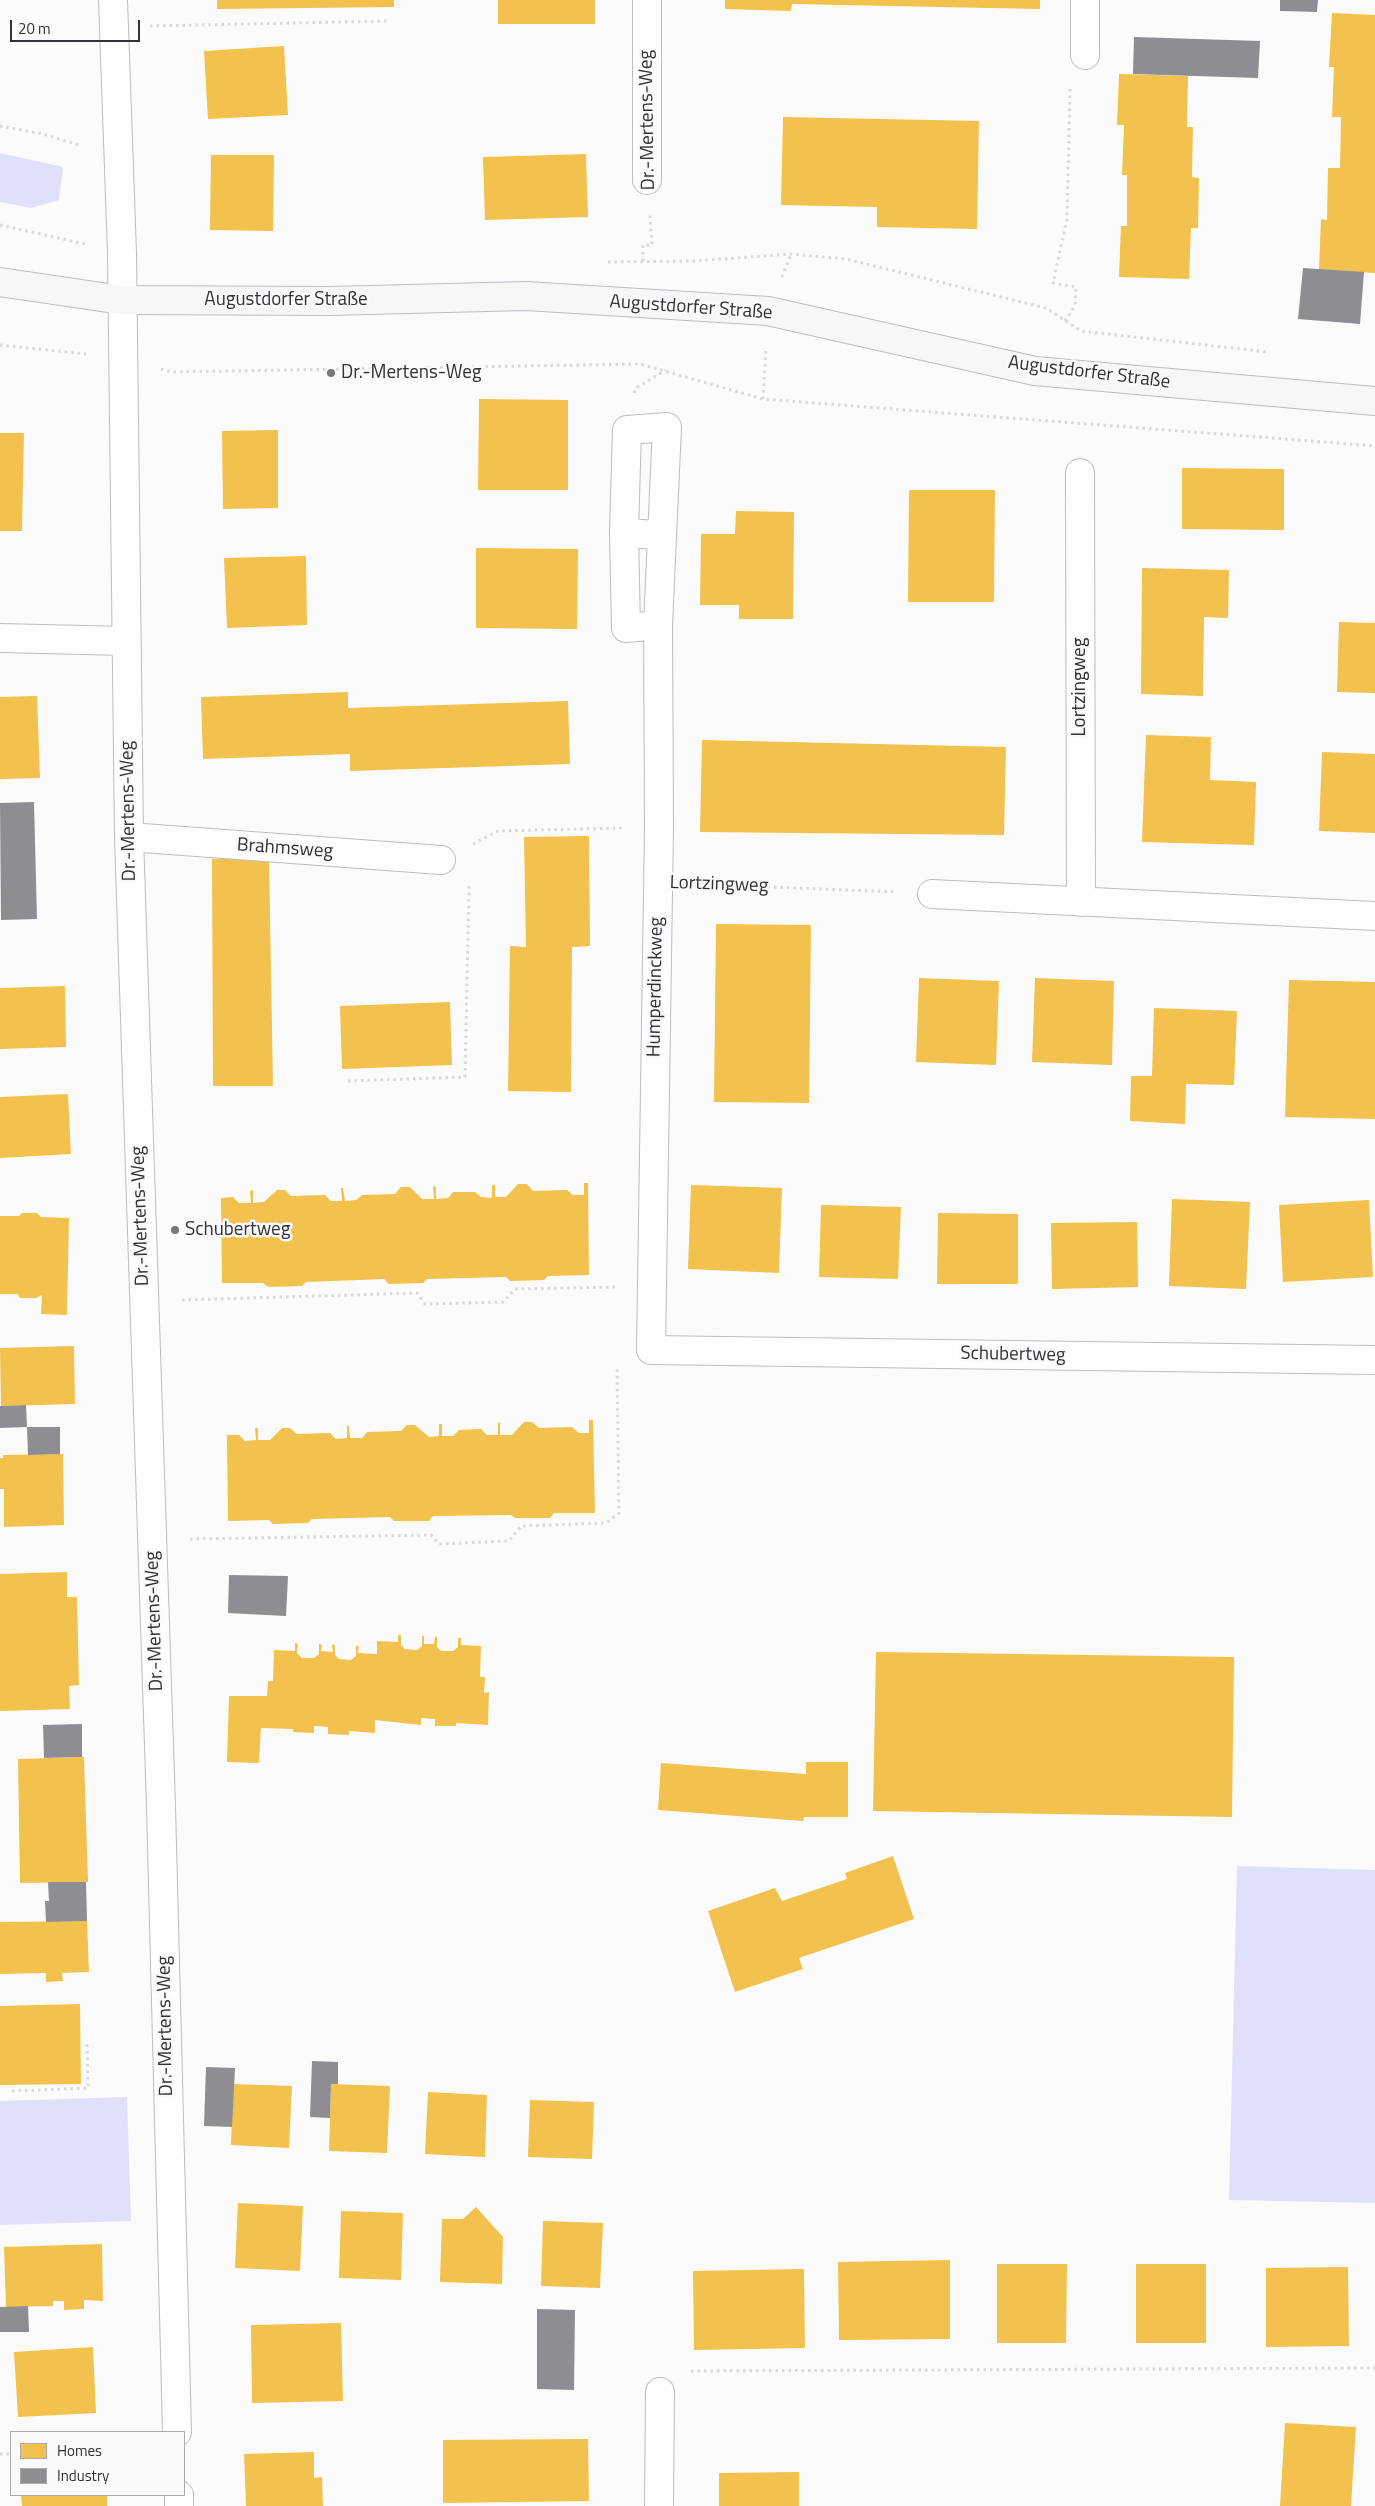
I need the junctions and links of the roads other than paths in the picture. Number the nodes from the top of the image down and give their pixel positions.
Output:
1 (646, 0) edge
2 (1085, 0) edge
3 (114, 13) edge
4 (1085, 55) road end
5 (648, 180) road end
6 (0, 282) edge
7 (122, 300) junction
8 (1375, 401) edge
9 (1080, 472) dead end
10 (624, 533) junction
11 (661, 534) junction
12 (658, 625) junction
13 (0, 638) edge
14 (126, 641) junction
15 (129, 838) junction
16 (441, 860) road end
17 (932, 894) road end
18 (1081, 902) junction
19 (1375, 916) edge
20 (651, 1350) joint
21 (1375, 1360) edge
22 (660, 2392) dead end
23 (177, 2431) edge
24 (659, 2506) edge

1 - 5 street, Dr.-Mertens-Weg
2 - 4 street
3 - 7 street, Dr.-Mertens-Weg
6 - 7 street, Augustdorfer Straße
7 - 8 street, Augustdorfer Straße
7 - 14 street, Dr.-Mertens-Weg
9 - 18 street, Lortzingweg
10 - 11 street
10 - 11 street, Humperdinckweg
10 - 12 street, Humperdinckweg
11 - 12 street, Humperdinckweg
12 - 20 street, Humperdinckweg
13 - 14 street
14 - 15 street, Dr.-Mertens-Weg
15 - 16 street, Brahmsweg
15 - 23 street, Dr.-Mertens-Weg
17 - 18 street
18 - 19 street
20 - 21 street, Schubertweg
22 - 24 street

